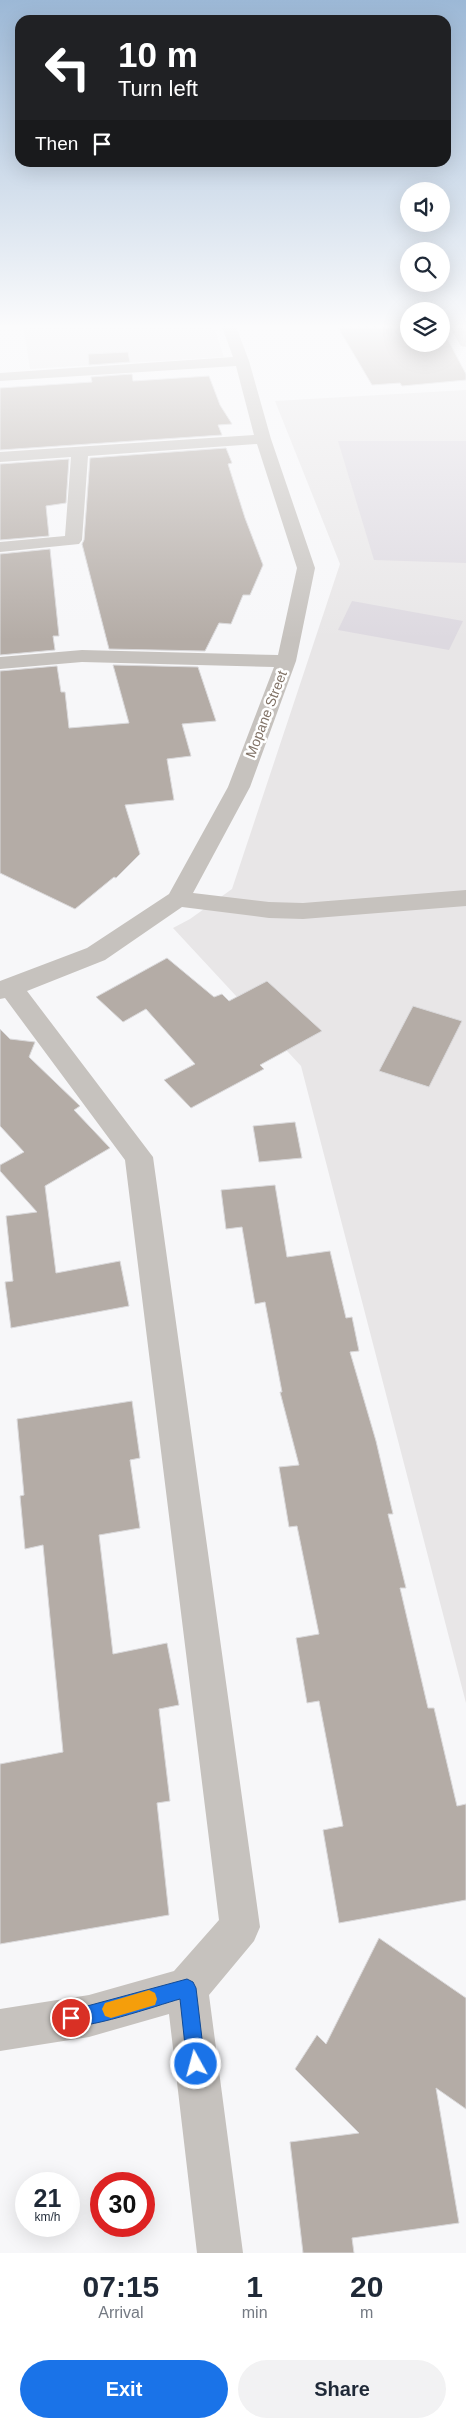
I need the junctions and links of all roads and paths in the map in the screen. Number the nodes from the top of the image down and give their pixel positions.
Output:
1 (260, 429) edge
2 (263, 439) junction
3 (80, 451) junction
4 (0, 457) edge
5 (0, 547) edge
6 (286, 661) junction
7 (0, 663) edge
8 (466, 898) edge
9 (178, 899) junction
10 (6, 989) edge
11 (187, 1988) junction
12 (0, 2030) edge
13 (220, 2253) edge

1 - 2 street, Mopane Street
2 - 3 street
2 - 6 street, Mopane Street
3 - 4 street
3 - 5 street
6 - 7 street
6 - 9 street, Mopane Street
8 - 9 street
9 - 10 street, Mopane Street
10 - 11 street
11 - 12 street
11 - 13 street

